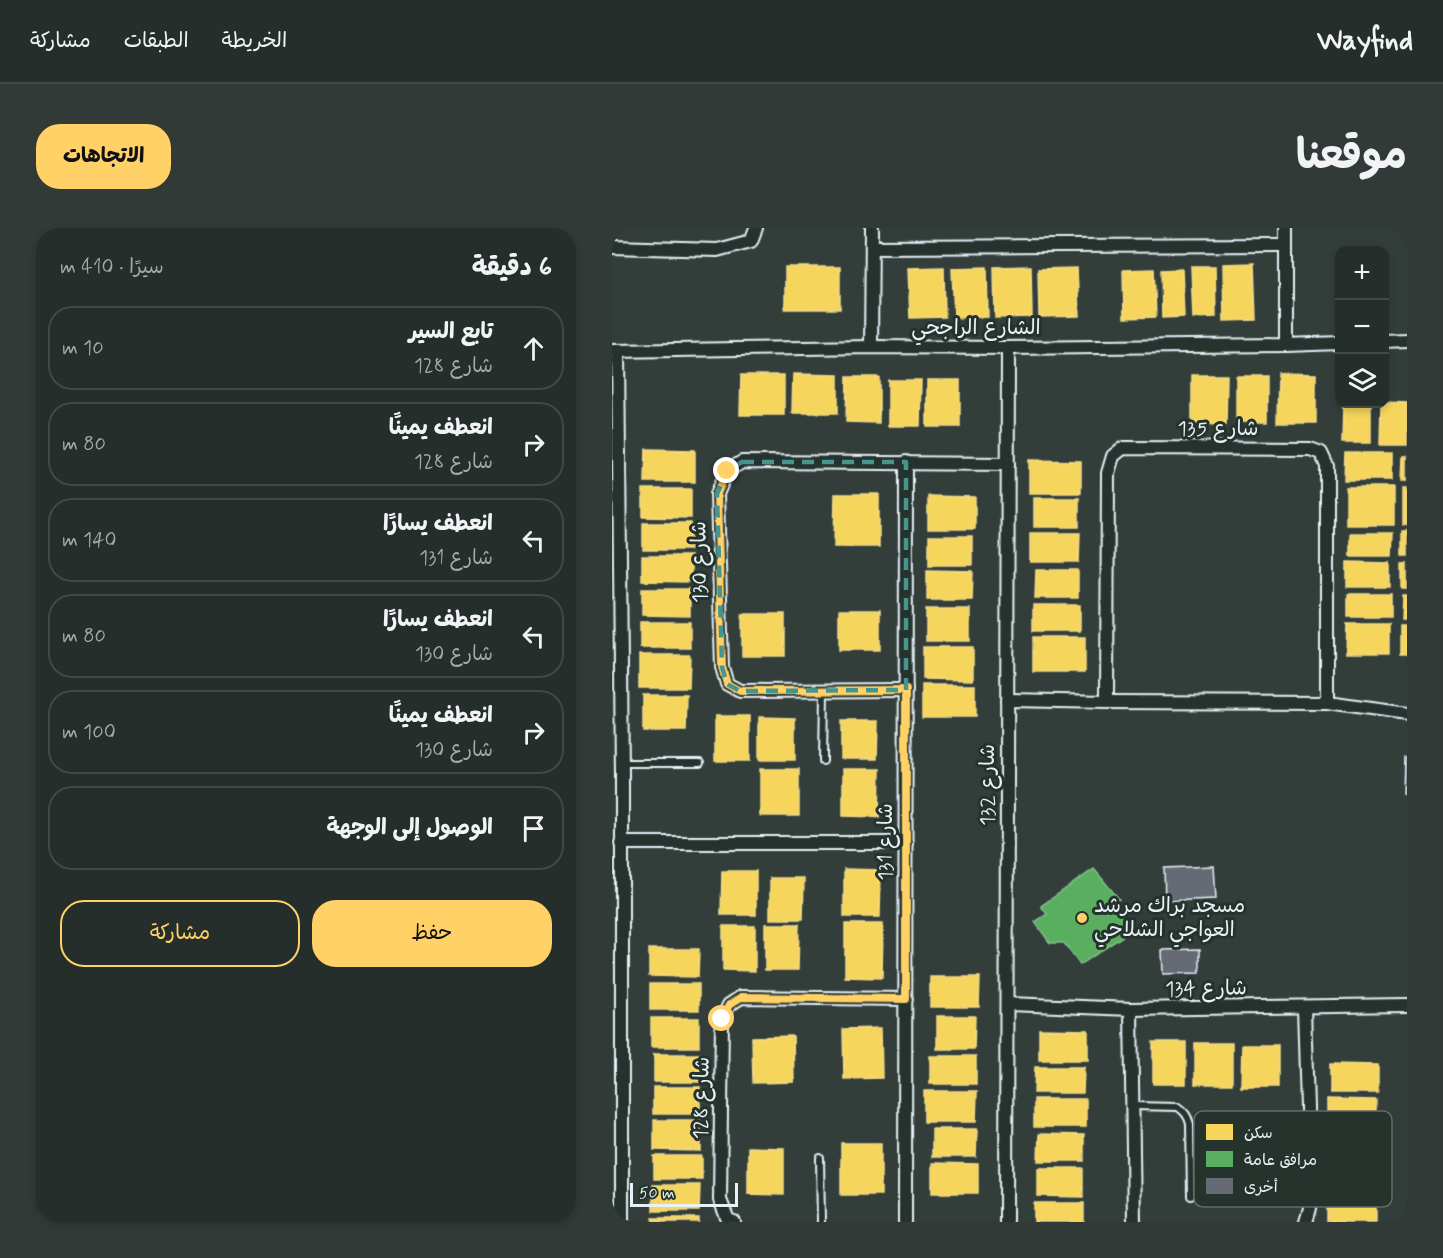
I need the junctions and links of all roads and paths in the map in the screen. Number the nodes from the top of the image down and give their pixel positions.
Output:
1 (756, 228) edge
2 (872, 228) edge
3 (1286, 228) edge
4 (1286, 245) junction
5 (612, 247) edge
6 (872, 247) junction
7 (1407, 340) edge
8 (1389, 341) edge
9 (1335, 343) edge
10 (1286, 345) junction
11 (871, 347) junction
12 (1008, 348) junction
13 (615, 351) edge
14 (906, 462) junction
15 (1008, 464) junction
16 (824, 690) junction
17 (906, 690) junction
18 (1007, 700) junction
19 (1107, 702) junction
20 (1327, 703) junction
21 (1407, 714) edge
22 (823, 761) dead end
23 (700, 763) dead end
24 (618, 770) edge
25 (621, 843) junction
26 (906, 843) junction
27 (616, 964) edge
28 (906, 999) junction
29 (1006, 1004) junction
30 (1407, 1005) edge
31 (1304, 1007) junction
32 (1131, 1009) junction
33 (1132, 1106) junction
34 (1307, 1111) edge
35 (820, 1158) dead end
36 (1191, 1196) dead end
37 (1310, 1207) edge
38 (622, 1222) edge
39 (734, 1222) edge
40 (821, 1222) edge
41 (905, 1222) edge
42 (1006, 1222) edge
43 (1134, 1222) edge
44 (1306, 1222) edge

1 - 5 street
2 - 6 street
3 - 4 street
4 - 6 street
4 - 10 street
6 - 11 street
7 - 8 street
9 - 10 street, الشارع الراجحي
10 - 12 street, الشارع الراجحي
11 - 12 street, الشارع الراجحي
11 - 13 street, الشارع الراجحي
12 - 15 street, شارع 132
13 - 24 street
14 - 15 street, شارع 130
14 - 16 street, شارع 130
14 - 17 street, شارع 131
15 - 18 street, شارع 132
16 - 17 street, شارع 130
16 - 22 lane
17 - 26 street, شارع 131
18 - 19 street
18 - 29 street, شارع 132
19 - 20 street
19 - 20 street, شارع 135
20 - 21 street
23 - 24 lane
24 - 25 street
25 - 26 street
25 - 27 street
26 - 28 street, شارع 131
27 - 38 street
28 - 39 street, شارع 128
28 - 41 street, شارع 131
29 - 32 street, شارع 134
29 - 42 street, شارع 132
30 - 31 street, شارع 134
31 - 32 street, شارع 134
31 - 34 street
32 - 33 street
33 - 36 lane
33 - 43 street
35 - 40 lane
37 - 44 street

